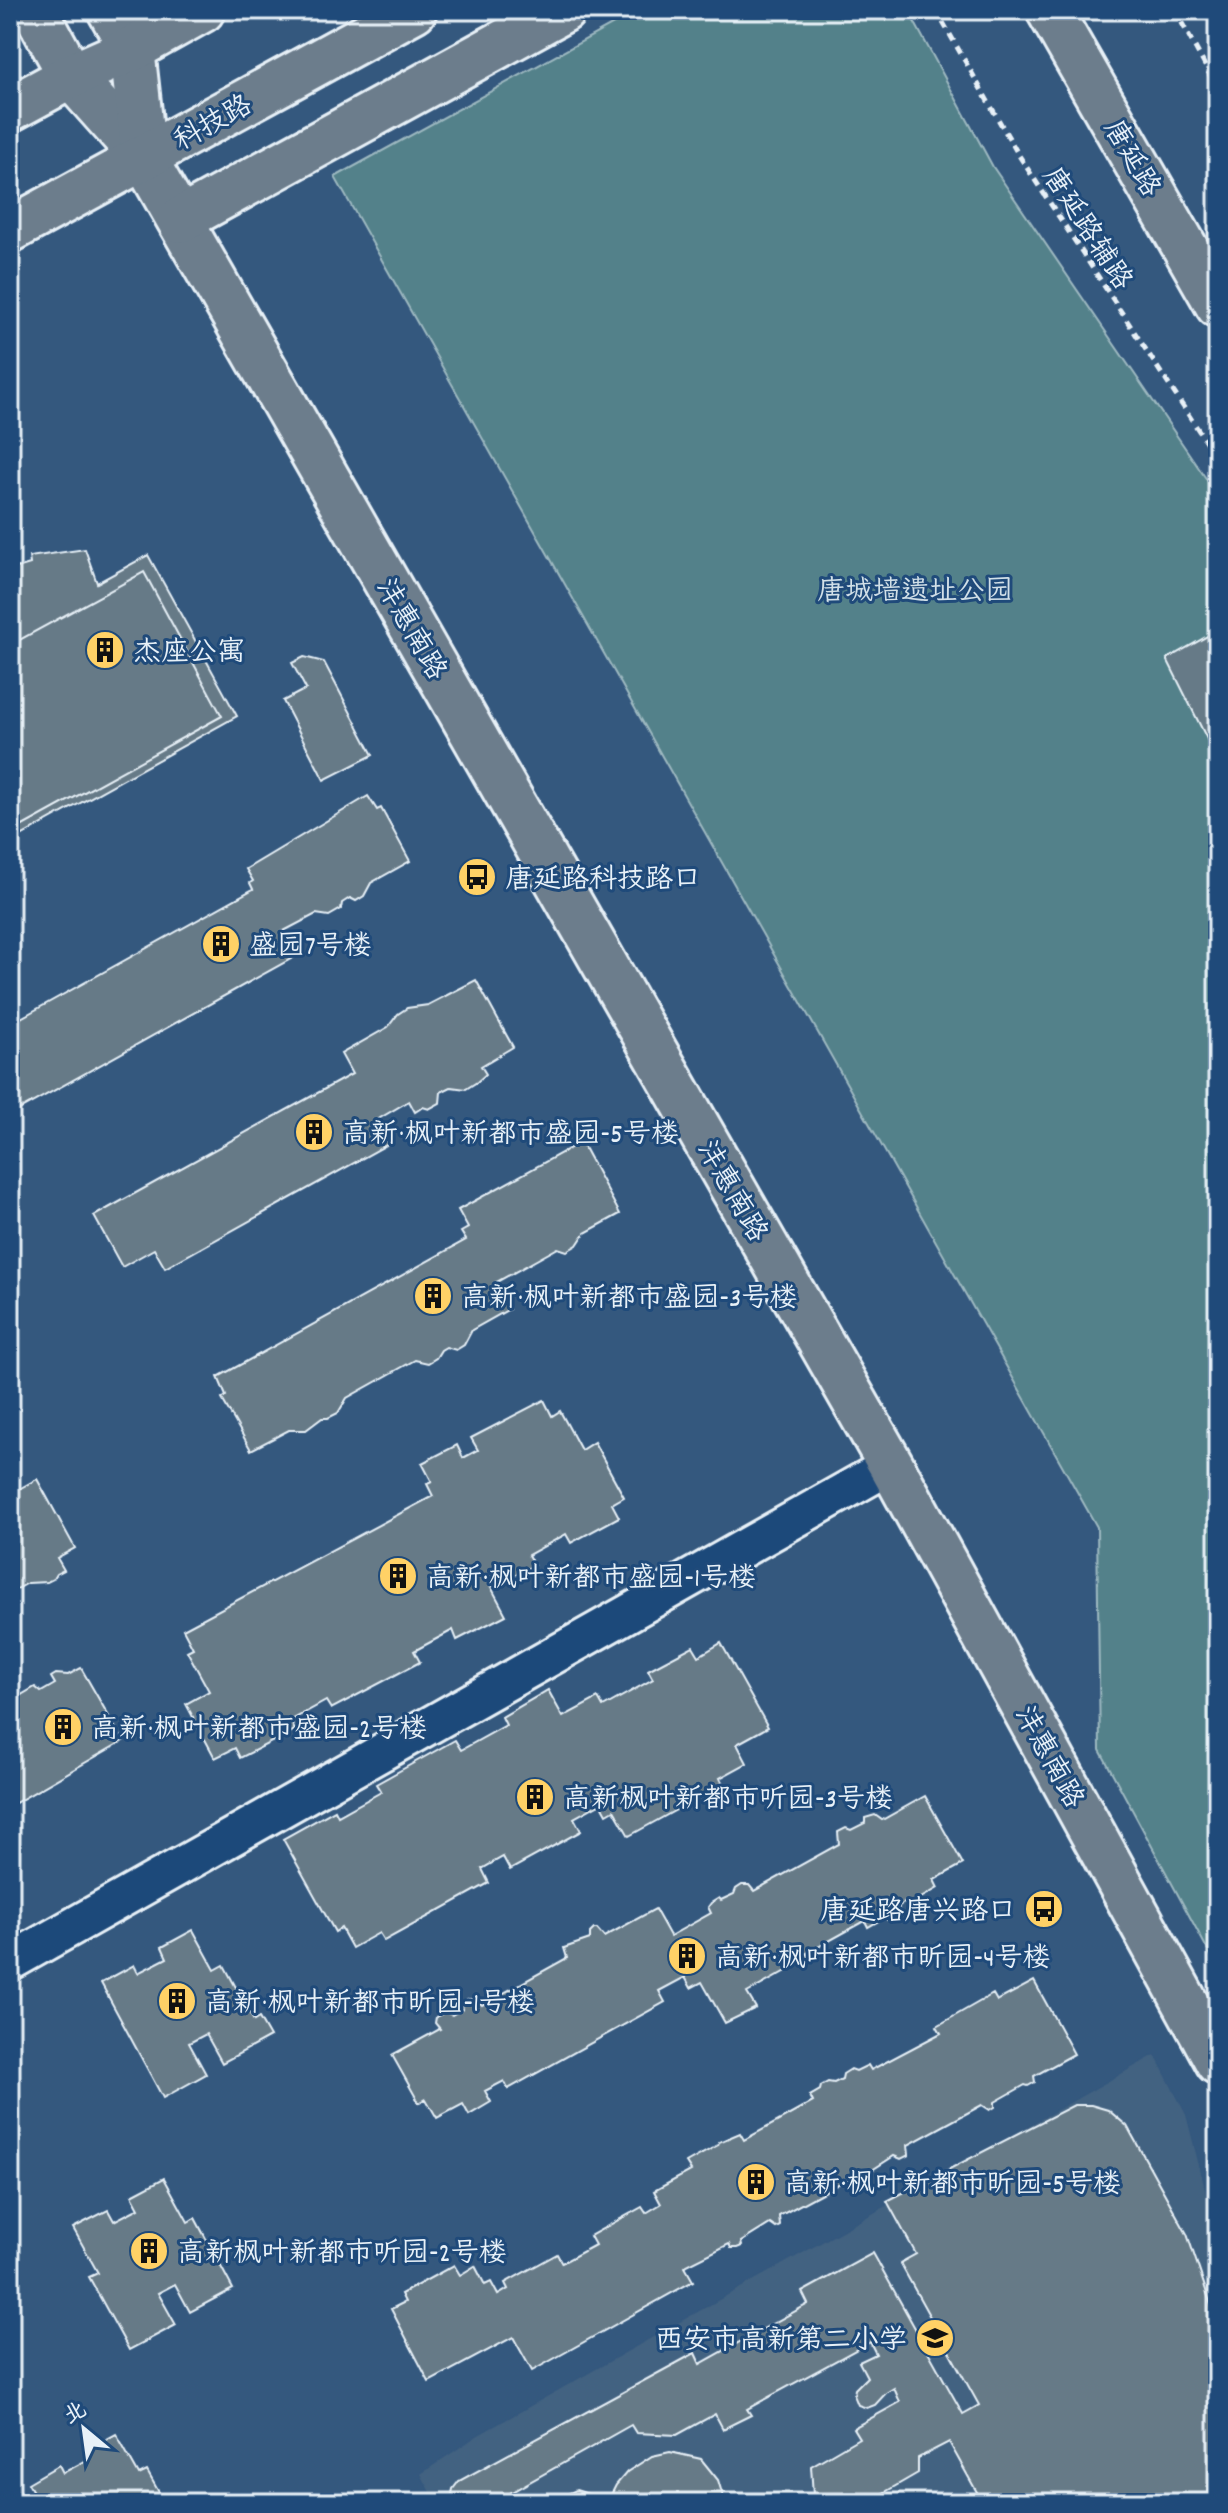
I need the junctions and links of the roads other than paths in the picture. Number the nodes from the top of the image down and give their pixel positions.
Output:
1 (35, 10) edge
2 (110, 10) edge
3 (202, 10) edge
4 (414, 10) edge
5 (563, 10) edge
6 (1049, 10) edge
7 (132, 30) edge
8 (71, 76) junction
9 (10, 109) edge
10 (144, 158) junction
11 (180, 220) junction
12 (10, 230) edge
13 (1218, 305) edge
14 (891, 1465) junction
15 (10, 1962) edge
16 (1218, 2062) edge

1 - 8 main road, 沣惠南路
2 - 7 main road, 沣惠南路
3 - 7 main road
4 - 10 main road, 科技路
5 - 11 main road
6 - 13 main road, 唐延路
7 - 8 main road
7 - 10 main road, 沣惠南路
8 - 9 main road
8 - 10 main road, 沣惠南路
10 - 11 main road, 沣惠南路
10 - 12 main road, 科技路
11 - 14 main road, 沣惠南路
14 - 15 street
14 - 16 main road, 沣惠南路

